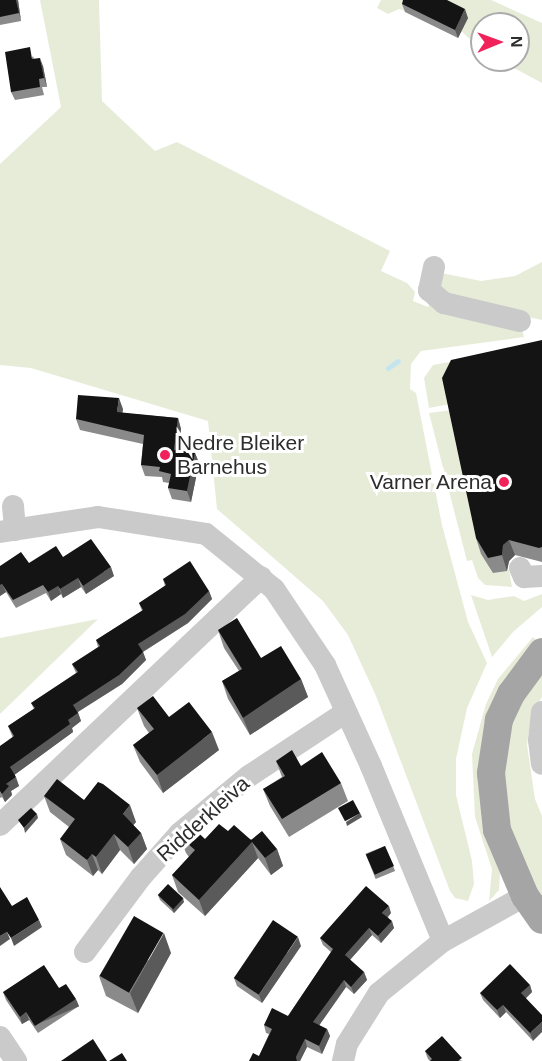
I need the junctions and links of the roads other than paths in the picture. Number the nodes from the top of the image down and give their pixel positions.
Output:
1 (434, 267) dead end
2 (520, 321) dead end
3 (13, 506) dead end
4 (7, 531) edge
5 (520, 568) dead end
6 (542, 576) edge
7 (261, 577) junction
8 (542, 652) edge
9 (346, 712) junction
10 (542, 712) edge
11 (542, 764) edge
12 (0, 825) edge
13 (525, 896) junction
14 (542, 920) edge
15 (443, 941) junction
16 (85, 952) dead end
17 (0, 1037) edge
18 (16, 1061) edge
19 (343, 1061) edge

1 - 2 street
3 - 4 street
4 - 7 street
5 - 6 street
7 - 9 street
7 - 12 street
8 - 13 main road
9 - 15 street
9 - 16 street, Ridderkleiva
10 - 11 street
13 - 14 main road
13 - 15 street
15 - 19 street
17 - 18 street

